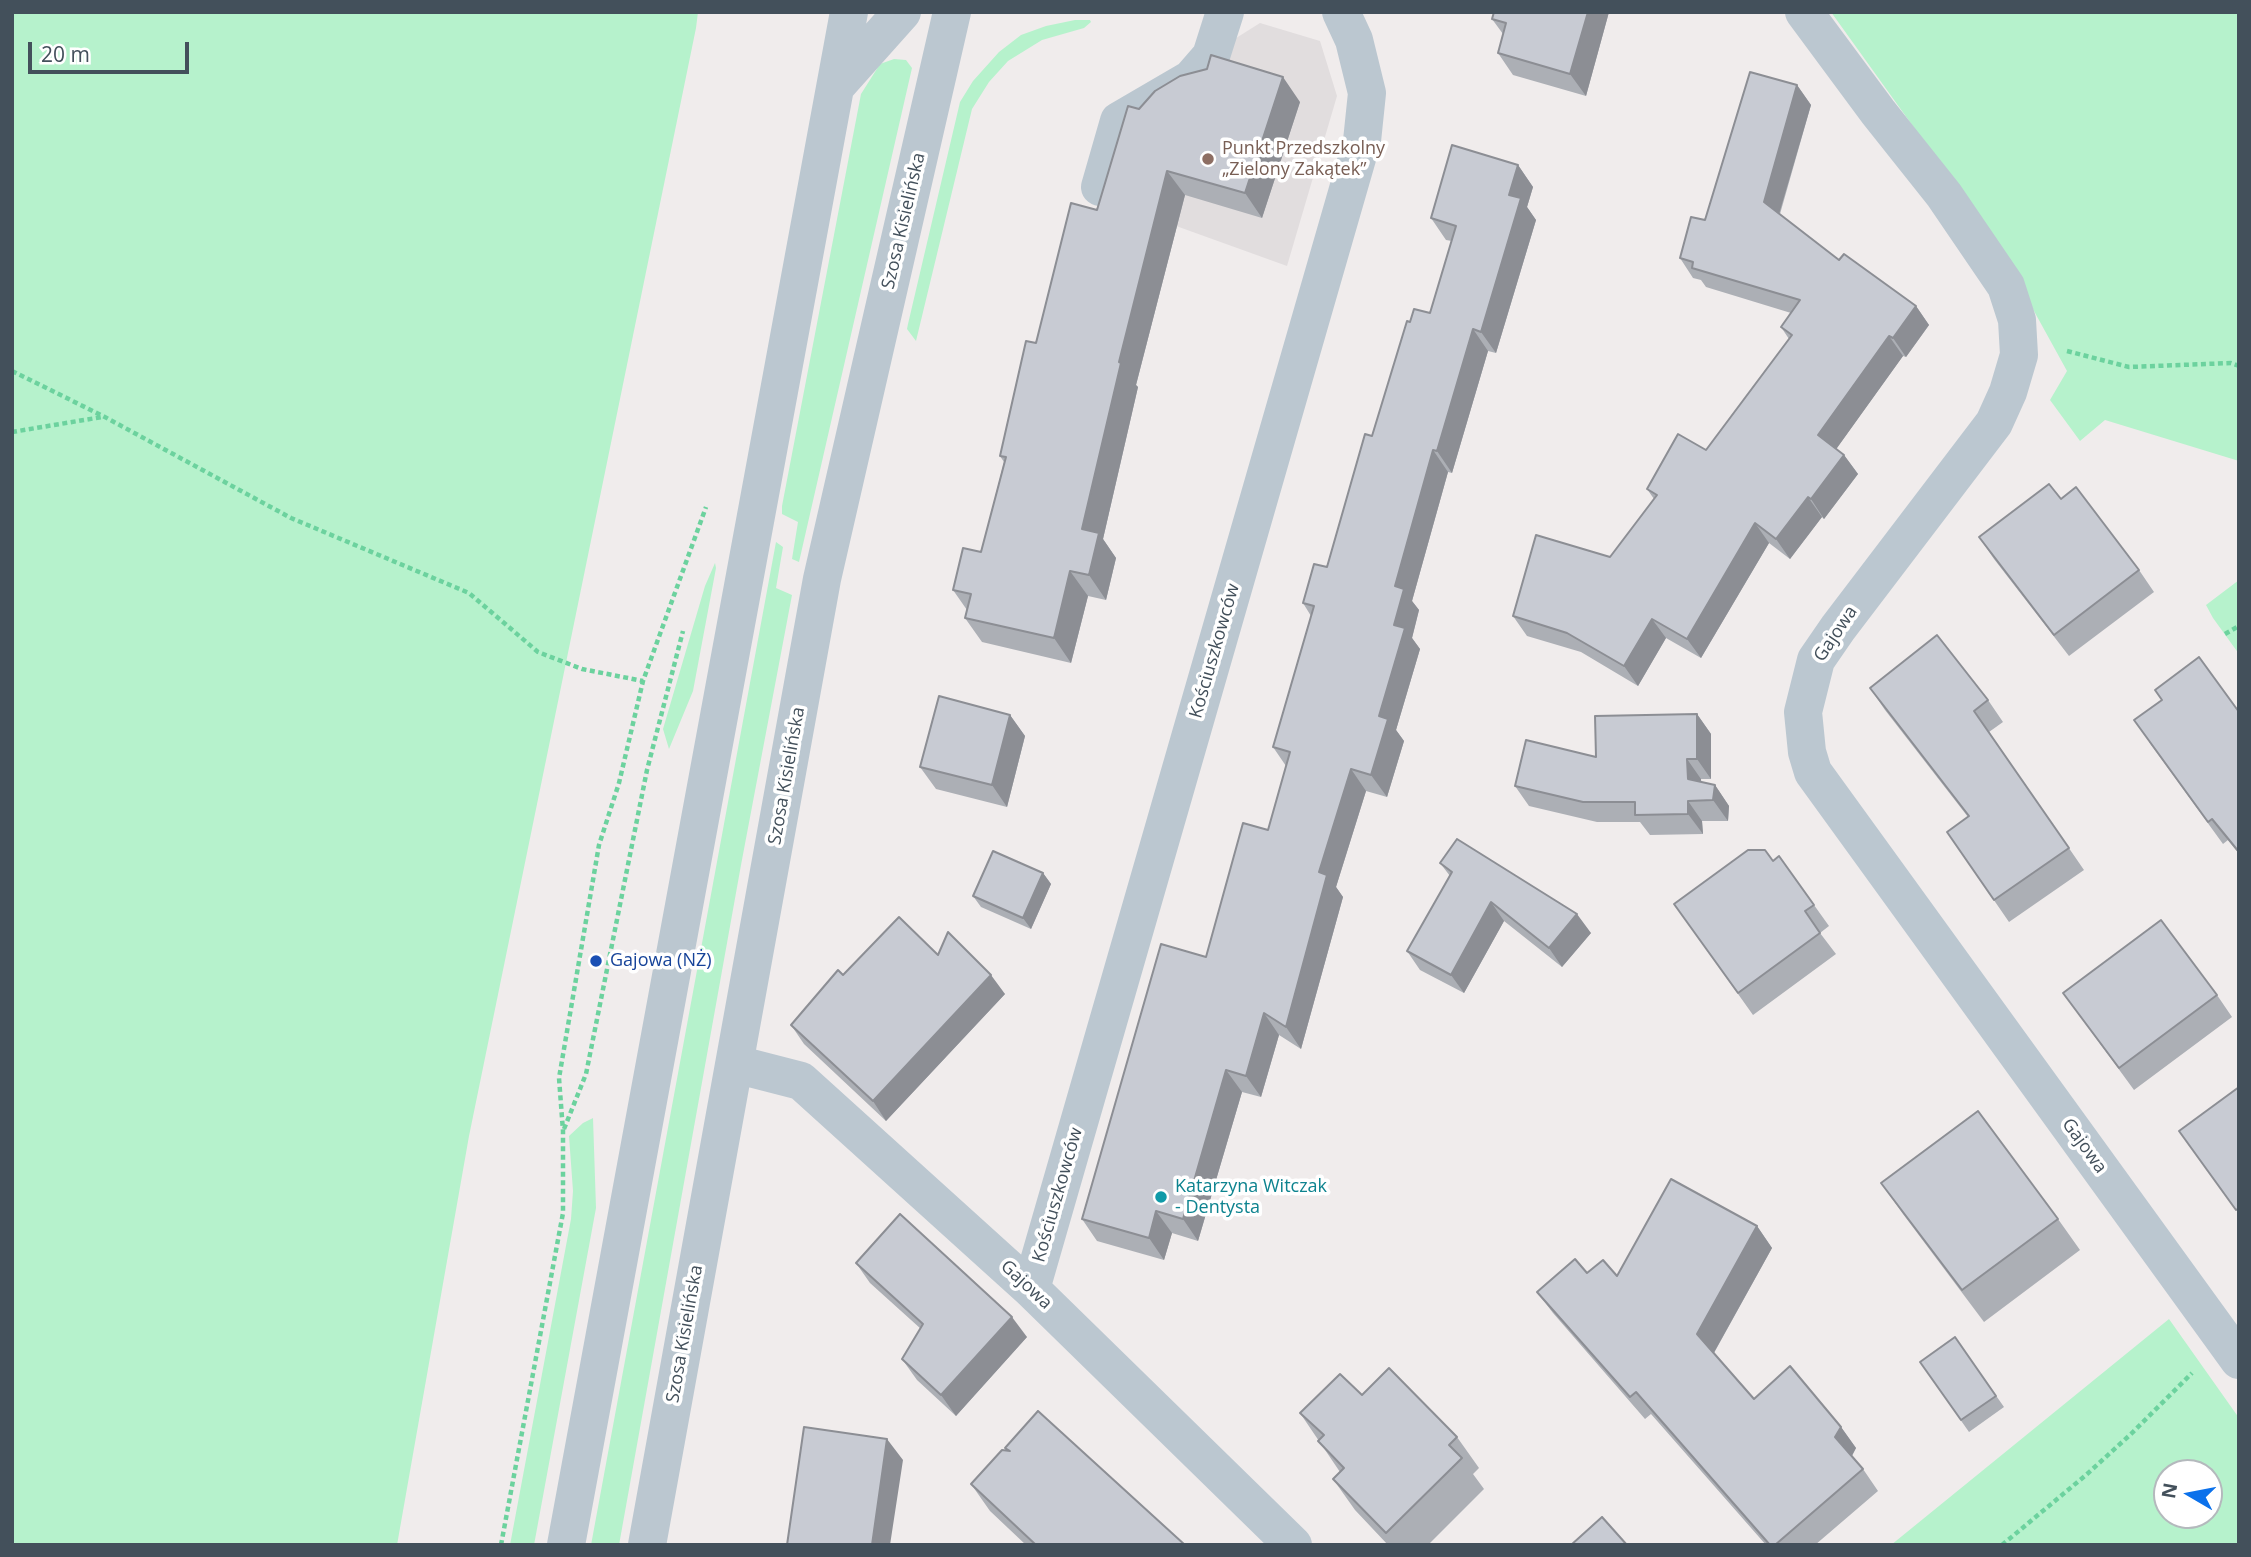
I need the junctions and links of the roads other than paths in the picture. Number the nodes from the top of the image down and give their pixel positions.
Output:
1 (849, 12) edge
2 (902, 12) edge
3 (953, 12) edge
4 (1225, 12) edge
5 (1341, 12) edge
6 (1804, 12) edge
7 (834, 89) junction
8 (1100, 187) dead end
9 (736, 1064) junction
10 (1031, 1289) junction
11 (2232, 1350) edge
12 (566, 1545) edge
13 (647, 1545) edge
14 (1293, 1545) edge

1 - 7 street
2 - 7 street
3 - 9 street, Szosa Kisielińska
4 - 8 street
5 - 10 street, Kościuszkowców
6 - 11 street, Gajowa
7 - 12 street
9 - 10 street, Gajowa
9 - 13 street, Szosa Kisielińska
10 - 14 street, Gajowa

